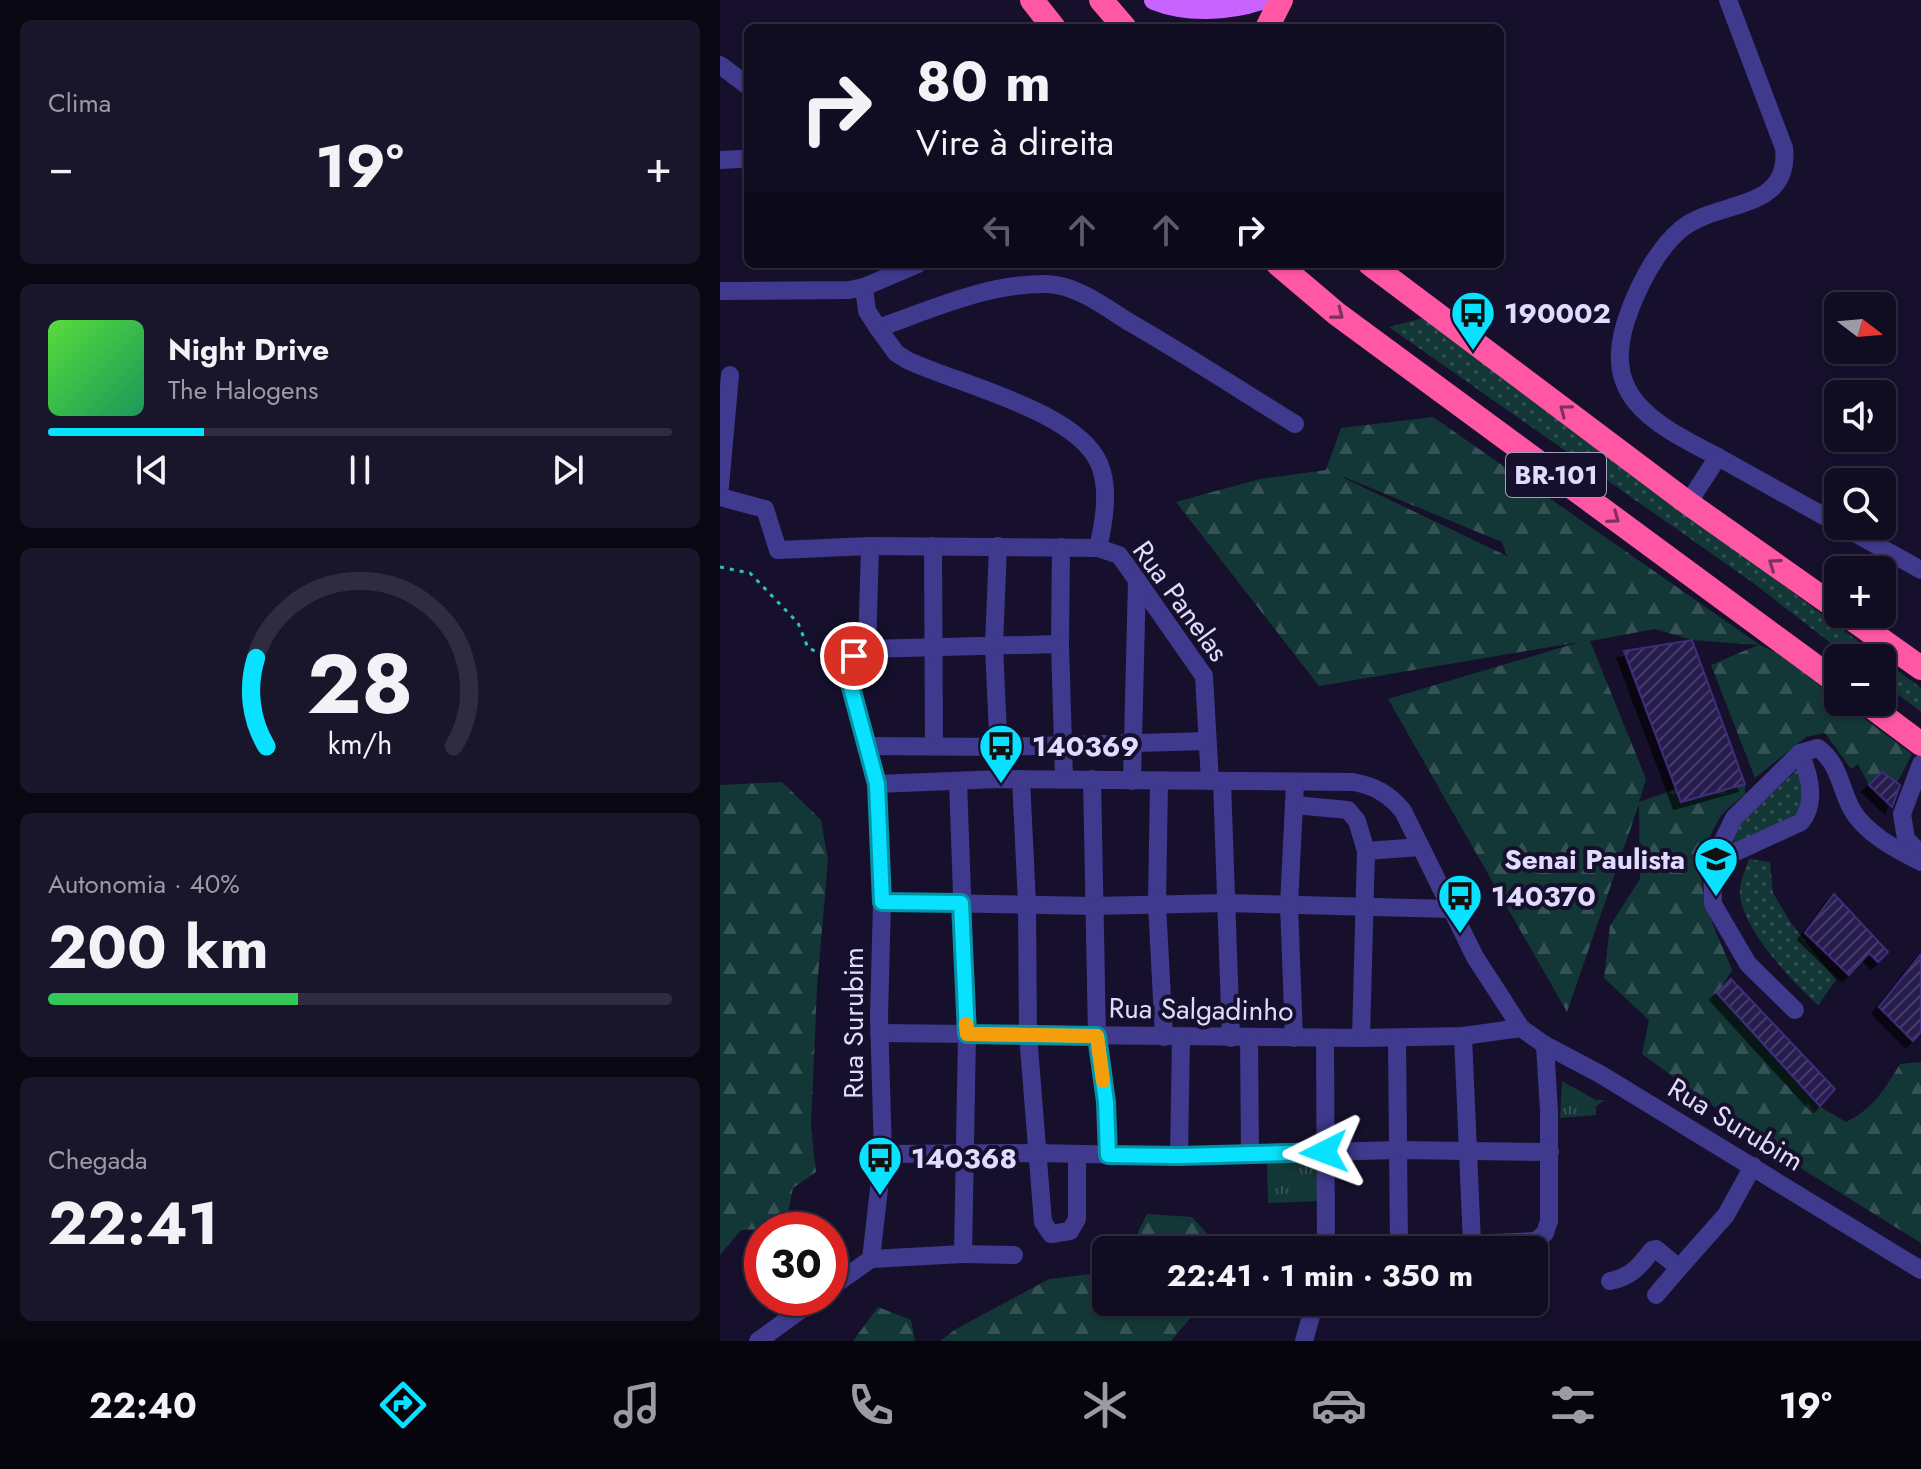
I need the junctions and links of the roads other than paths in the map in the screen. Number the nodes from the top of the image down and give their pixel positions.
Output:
1 (1032, 0) edge
2 (1101, 0) edge
3 (1154, 0) edge
4 (1261, 0) edge
5 (1281, 0) edge
6 (1728, 0) edge
7 (1051, 24) edge
8 (1122, 24) edge
9 (1269, 24) edge
10 (720, 65) edge
11 (744, 83) edge
12 (741, 159) dead end
13 (720, 160) edge
14 (908, 268) edge
15 (1283, 268) edge
16 (1375, 268) edge
17 (856, 288) junction
18 (720, 291) edge
19 (878, 328) junction
20 (730, 375) dead end
21 (1295, 424) dead end
22 (1718, 457) junction
23 (720, 487) edge
24 (720, 497) edge
25 (1688, 503) junction
26 (1824, 516) edge
27 (1867, 540) edge
28 (870, 546) junction
29 (933, 546) junction
30 (998, 546) junction
31 (1061, 547) junction
32 (1098, 548) junction
33 (1921, 570) edge
34 (1137, 580) junction
35 (1824, 599) edge
36 (1865, 628) edge
37 (1060, 644) junction
38 (994, 646) junction
39 (932, 647) junction
40 (867, 649) junction
41 (1921, 668) edge
42 (1824, 673) edge
43 (1884, 716) edge
44 (1207, 741) junction
45 (1131, 742) junction
46 (1063, 743) junction
47 (1921, 744) edge
48 (867, 746) junction
49 (934, 746) junction
50 (997, 747) junction
51 (1800, 753) junction
52 (1921, 764) edge
53 (1000, 779) junction
54 (1021, 779) junction
55 (1064, 779) junction
56 (1092, 779) junction
57 (958, 781) junction
58 (1132, 781) junction
59 (1159, 782) junction
60 (1216, 782) junction
61 (1295, 783) junction
62 (877, 784) junction
63 (1914, 793) edge
64 (1295, 805) junction
65 (1420, 847) junction
66 (1366, 851) junction
67 (1921, 854) edge
68 (1921, 862) edge
69 (1712, 863) junction
70 (882, 902) junction
71 (961, 903) junction
72 (1226, 903) junction
73 (1027, 904) junction
74 (1157, 904) junction
75 (1289, 905) junction
76 (1094, 906) junction
77 (1363, 907) junction
78 (1451, 909) junction
79 (1795, 1010) dead end
80 (1521, 1028) junction
81 (879, 1033) junction
82 (967, 1034) junction
83 (1028, 1035) junction
84 (1097, 1036) junction
85 (1463, 1036) junction
86 (1173, 1037) junction
87 (1240, 1038) junction
88 (1294, 1038) junction
89 (1325, 1038) junction
90 (1361, 1038) junction
91 (1397, 1038) junction
92 (1545, 1045) junction
93 (1397, 1150) junction
94 (1466, 1151) junction
95 (966, 1152) junction
96 (1324, 1152) junction
97 (1550, 1152) junction
98 (1036, 1153) junction
99 (883, 1154) junction
100 (1077, 1155) junction
101 (1108, 1155) junction
102 (1250, 1155) junction
103 (1179, 1156) junction
104 (1753, 1166) junction
105 (1326, 1236) edge
106 (1399, 1236) edge
107 (1471, 1236) edge
108 (1542, 1236) edge
109 (963, 1254) junction
110 (1014, 1255) dead end
111 (871, 1259) junction
112 (1679, 1268) junction
113 (1921, 1270) edge
114 (848, 1275) edge
115 (1610, 1281) dead end
116 (1656, 1295) dead end
117 (792, 1316) edge
118 (1311, 1316) edge
119 (758, 1341) edge
120 (1304, 1341) edge

1 - 7 highway
2 - 8 highway
3 - 4 main road
5 - 9 highway
6 - 22 street
10 - 11 street
12 - 13 street
14 - 17 street
15 -> 42 highway, BR-101
25 -> 16 highway, BR-101
17 - 18 street
17 - 19 street
19 - 21 street
19 - 32 street
20 - 23 street
22 - 25 street
22 - 26 street
24 - 28 street, Rua Panelas
35 -> 25 highway, BR-101
27 - 33 street
28 - 29 street, Rua Panelas
28 - 40 street
29 - 30 street, Rua Panelas
29 - 39 street
30 - 31 street, Rua Panelas
30 - 38 street
31 - 32 street, Rua Panelas
31 - 37 street
32 - 34 street, Rua Panelas
34 - 44 street, Rua Panelas
34 - 45 street
36 - 41 highway
37 - 38 street
37 - 46 street
38 - 39 street
38 - 50 street
39 - 40 street
39 - 49 street
40 - 48 street, Rua Surubim
43 - 47 highway
44 - 45 street
44 - 60 street, Rua Panelas
45 - 46 street
45 - 58 street
46 - 50 street
46 - 55 street
48 - 49 street
48 - 62 street, Rua Surubim
49 - 50 street
50 - 53 street
51 - 68 street
51 - 69 street
51 - 69 street
52 - 63 street
53 - 54 street
53 - 57 street
54 - 55 street
54 - 73 street
55 - 56 street
56 - 58 street
56 - 76 street
57 - 62 street
57 - 71 street
58 - 59 street
59 - 60 street
59 - 74 street
60 - 61 street
60 - 72 street, Rua Panelas
61 - 64 street
61 - 65 street
62 - 70 street, Rua Surubim
63 - 67 street
64 - 66 street
64 - 75 street
65 - 66 street
65 - 78 street
66 - 77 street
69 - 79 street
70 - 71 street
70 - 81 street, Rua Surubim
71 - 73 street
71 - 82 street
72 - 74 street
72 - 75 street
72 - 87 street, Rua Panelas
73 - 76 street
73 - 83 street
74 - 76 street
74 - 86 street
75 - 77 street
75 - 88 street
76 - 84 street
77 - 78 street
77 - 90 street
78 - 80 street
80 - 85 street, Rua Salgadinho
80 - 92 street, Rua Surubim
81 - 82 street, Rua Salgadinho
81 - 99 street, Rua Surubim
82 - 83 street, Rua Salgadinho
82 - 95 street
83 - 84 street, Rua Salgadinho
83 - 98 street
84 - 86 street, Rua Salgadinho
84 - 101 street
85 - 91 street, Rua Salgadinho
85 - 94 street
86 - 87 street, Rua Salgadinho
86 - 103 street
87 - 88 street, Rua Salgadinho
87 - 102 street, Rua Panelas
88 - 89 street, Rua Salgadinho
89 - 90 street, Rua Salgadinho
89 - 96 street
90 - 91 street, Rua Salgadinho
91 - 93 street
92 - 97 street
92 - 104 street, Rua Surubim
93 - 94 street
93 - 96 street
93 - 106 street
94 - 97 street
94 - 107 street
95 - 98 street
95 - 99 street
95 - 109 street
96 - 102 street
96 - 105 street
97 - 108 street
98 - 100 street
98 - 100 street
99 - 111 street, Rua Surubim
100 - 101 street
101 - 103 street
102 - 103 street
104 - 112 street
104 - 113 street, Rua Surubim
109 - 110 street
109 - 111 street
111 - 114 street
112 - 115 street
112 - 116 street
117 - 119 street
118 - 120 street

